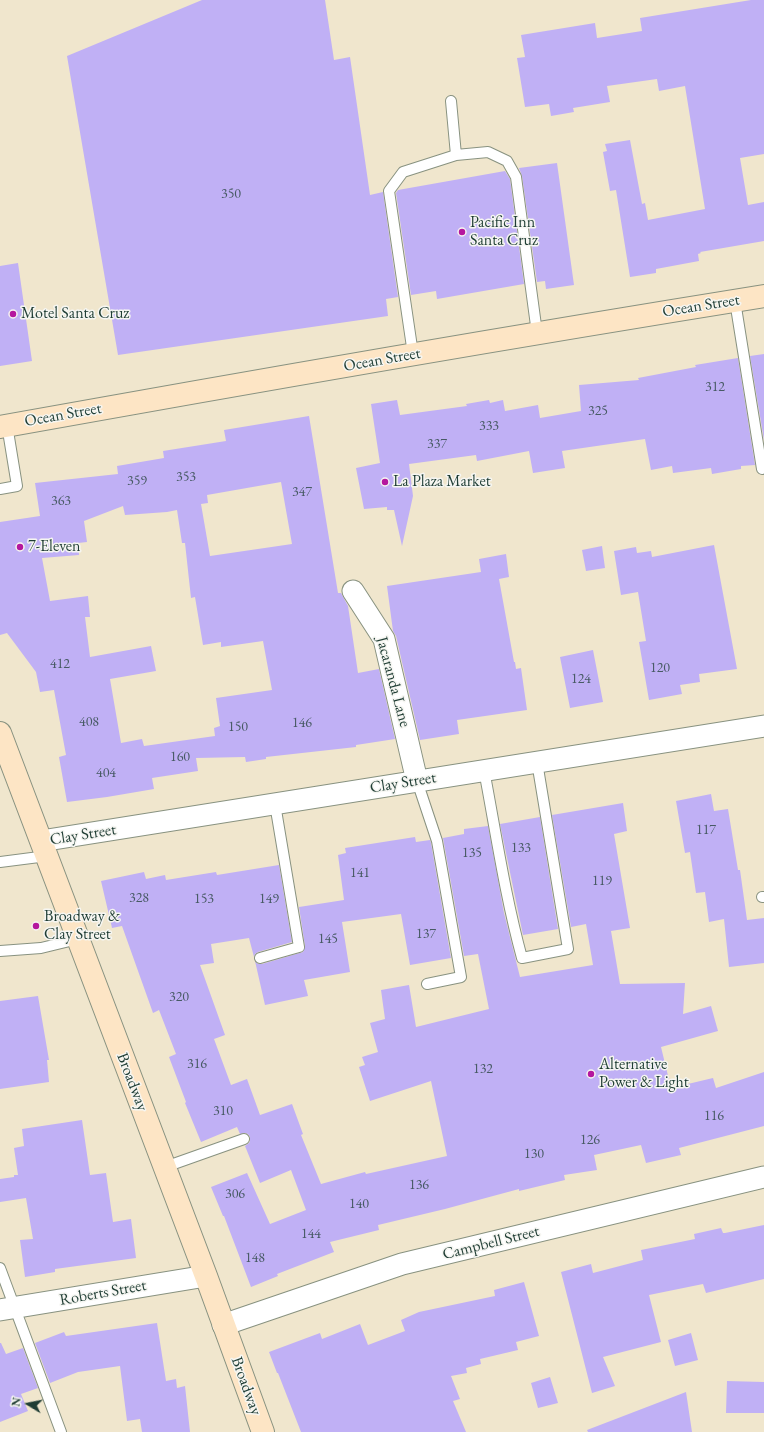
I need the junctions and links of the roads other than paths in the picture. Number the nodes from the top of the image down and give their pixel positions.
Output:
1 (451, 101) dead end
2 (456, 155) junction
3 (764, 296) edge
4 (735, 301) junction
5 (537, 333) junction
6 (413, 354) junction
7 (4, 426) edge
8 (764, 468) edge
9 (0, 489) edge
10 (353, 590) dead end
11 (764, 726) edge
12 (0, 733) edge
13 (537, 762) junction
14 (484, 770) junction
15 (418, 781) junction
16 (275, 804) junction
17 (44, 849) junction
18 (0, 862) edge
19 (78, 939) junction
20 (0, 951) edge
21 (260, 958) dead end
22 (427, 984) dead end
23 (244, 1139) dead end
24 (165, 1167) junction
25 (764, 1177) edge
26 (0, 1268) edge
27 (206, 1276) junction
28 (8, 1309) edge
29 (223, 1325) junction
30 (61, 1432) edge
31 (263, 1432) edge

1 - 2 lane
2 - 5 lane
2 - 6 lane
3 - 4 main road, Ocean Street
4 - 5 main road, Ocean Street
4 - 8 lane
5 - 6 main road, Ocean Street
6 - 7 main road, Ocean Street
7 - 9 lane
10 - 15 street, Jacaranda Lane
11 - 13 street, Clay Street
12 - 17 main road, Broadway
13 - 14 street, Clay Street
13 - 14 lane
14 - 15 street, Clay Street
15 - 16 street, Clay Street
15 - 22 lane
16 - 17 street, Clay Street
16 - 21 lane
17 - 18 lane
17 - 19 main road, Broadway
19 - 20 lane
19 - 24 main road, Broadway
23 - 24 lane
24 - 27 main road, Broadway
25 - 29 street, Campbell Street
26 - 28 lane
27 - 28 street, Roberts Street
27 - 29 main road, Broadway
28 - 30 lane
29 - 31 main road, Broadway

